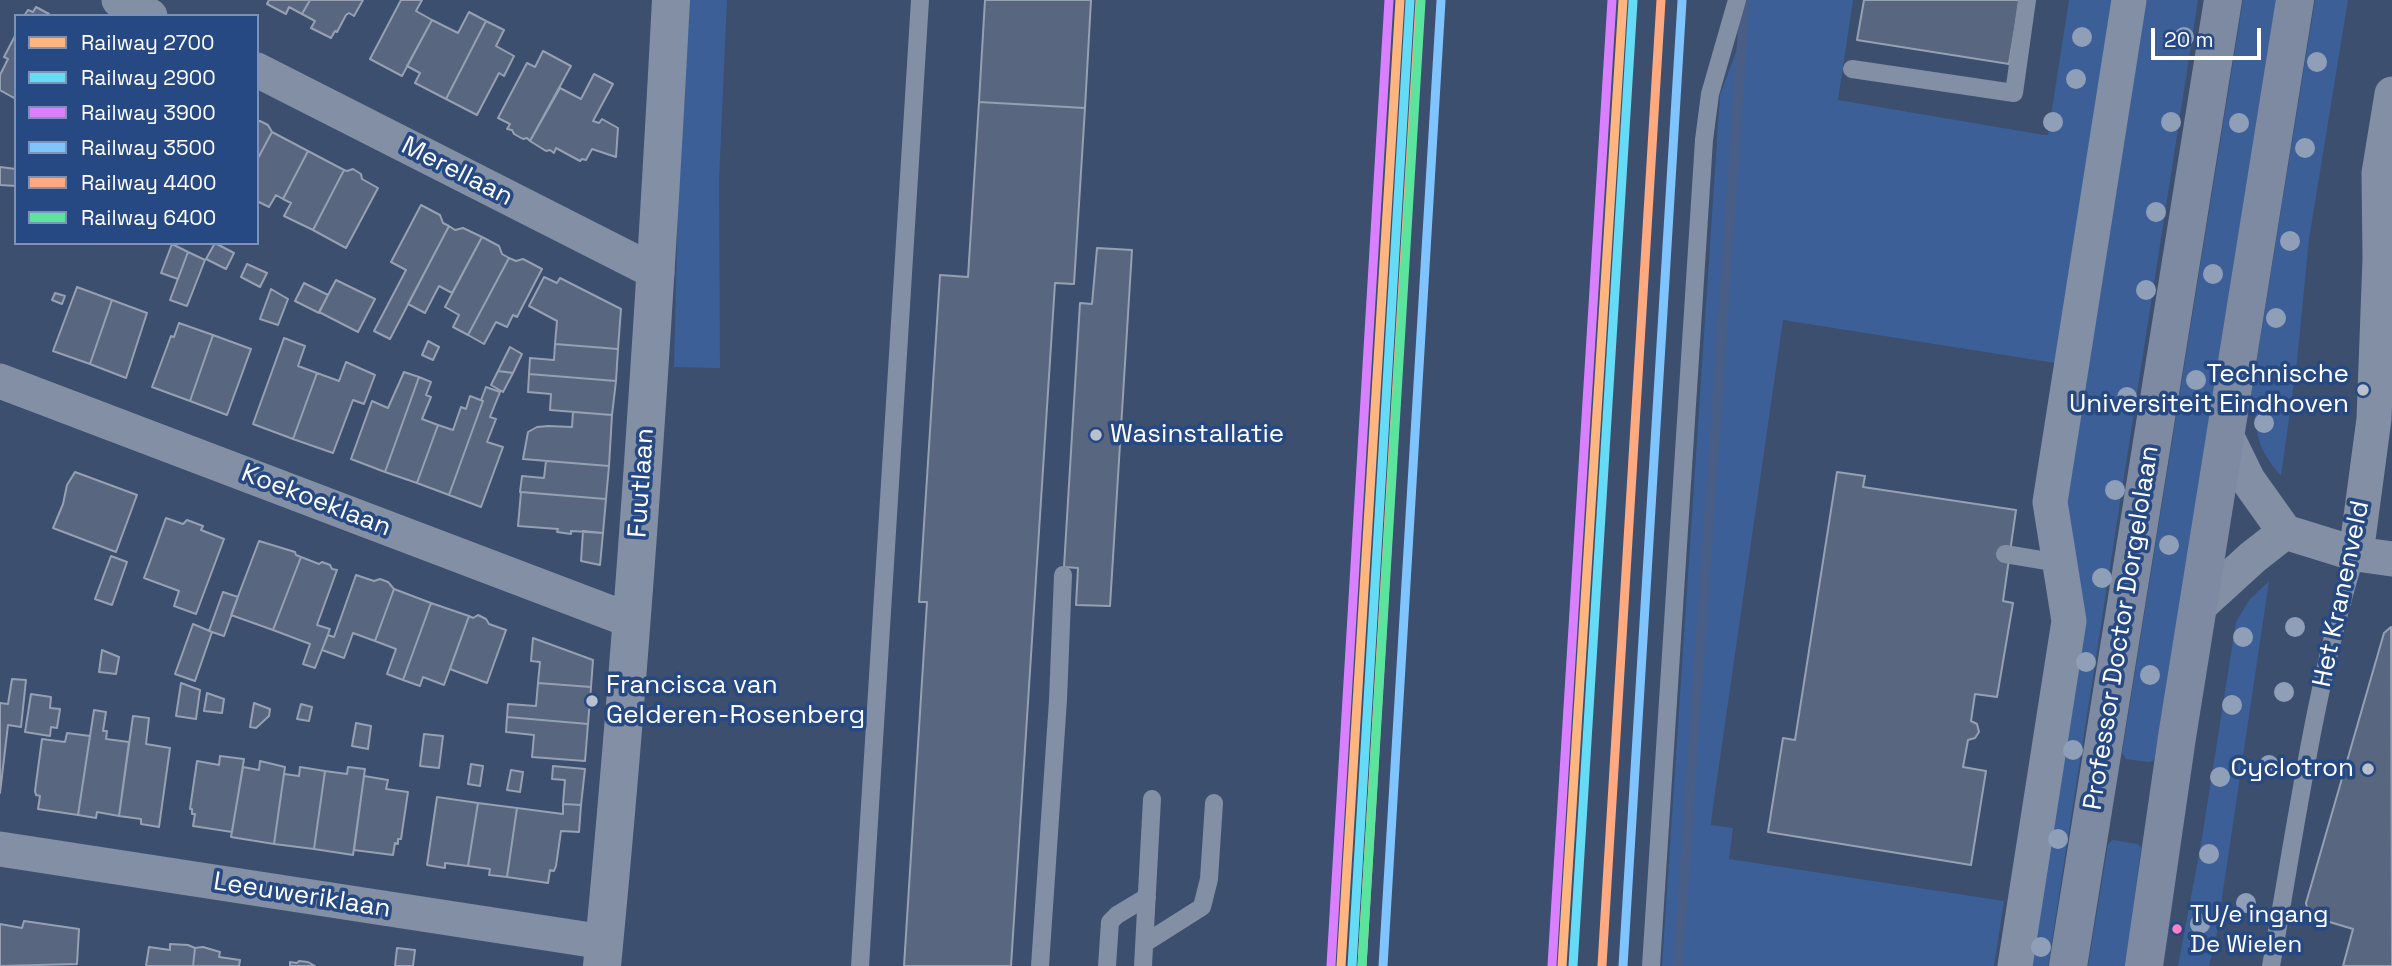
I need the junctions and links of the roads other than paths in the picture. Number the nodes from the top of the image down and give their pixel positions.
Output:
1 (119, 0) edge
2 (671, 0) edge
3 (920, 0) edge
4 (1737, 0) edge
5 (2027, 0) edge
6 (2129, 0) edge
7 (2222, 0) edge
8 (2295, 0) edge
9 (146, 14) edge
10 (1852, 69) dead end
11 (259, 71) edge
12 (2392, 94) edge
13 (657, 273) junction
14 (0, 381) edge
15 (2225, 433) junction
16 (2285, 532) junction
17 (2005, 554) dead end
18 (2356, 554) junction
19 (2392, 559) edge
20 (2059, 562) junction
21 (1063, 575) dead end
22 (2197, 608) junction
23 (632, 621) junction
24 (1152, 799) dead end
25 (1214, 803) dead end
26 (0, 849) edge
27 (1147, 897) junction
28 (1145, 943) junction
29 (603, 954) edge
30 (860, 966) edge
31 (1040, 966) edge
32 (1107, 966) edge
33 (1143, 966) edge
34 (1651, 966) edge
35 (2015, 966) edge
36 (2068, 966) edge
37 (2144, 966) edge
38 (2271, 966) edge

1 - 9 street
2 - 13 street, Fuutlaan
3 - 30 lane
4 - 34 lane
5 - 10 lane
6 - 20 street, Professor Doctor Dorgelolaan
7 - 36 main road, Professor Doctor Dorgelolaan
8 - 15 main road
11 - 13 street, Merellaan
12 - 18 street, Het Kranenveld
13 - 23 street, Fuutlaan
14 - 23 street, Koekoeklaan
15 - 16 street
15 - 22 main road
16 - 18 street
16 - 22 street
17 - 20 lane
18 - 19 street
18 - 38 lane, Het Kranenveld
20 - 35 street, Professor Doctor Dorgelolaan
21 - 31 lane
22 - 37 main road
23 - 29 street, Fuutlaan
24 - 27 lane
25 - 28 lane
26 - 29 street, Leeuweriklaan
27 - 28 lane
27 - 32 lane
28 - 33 lane

